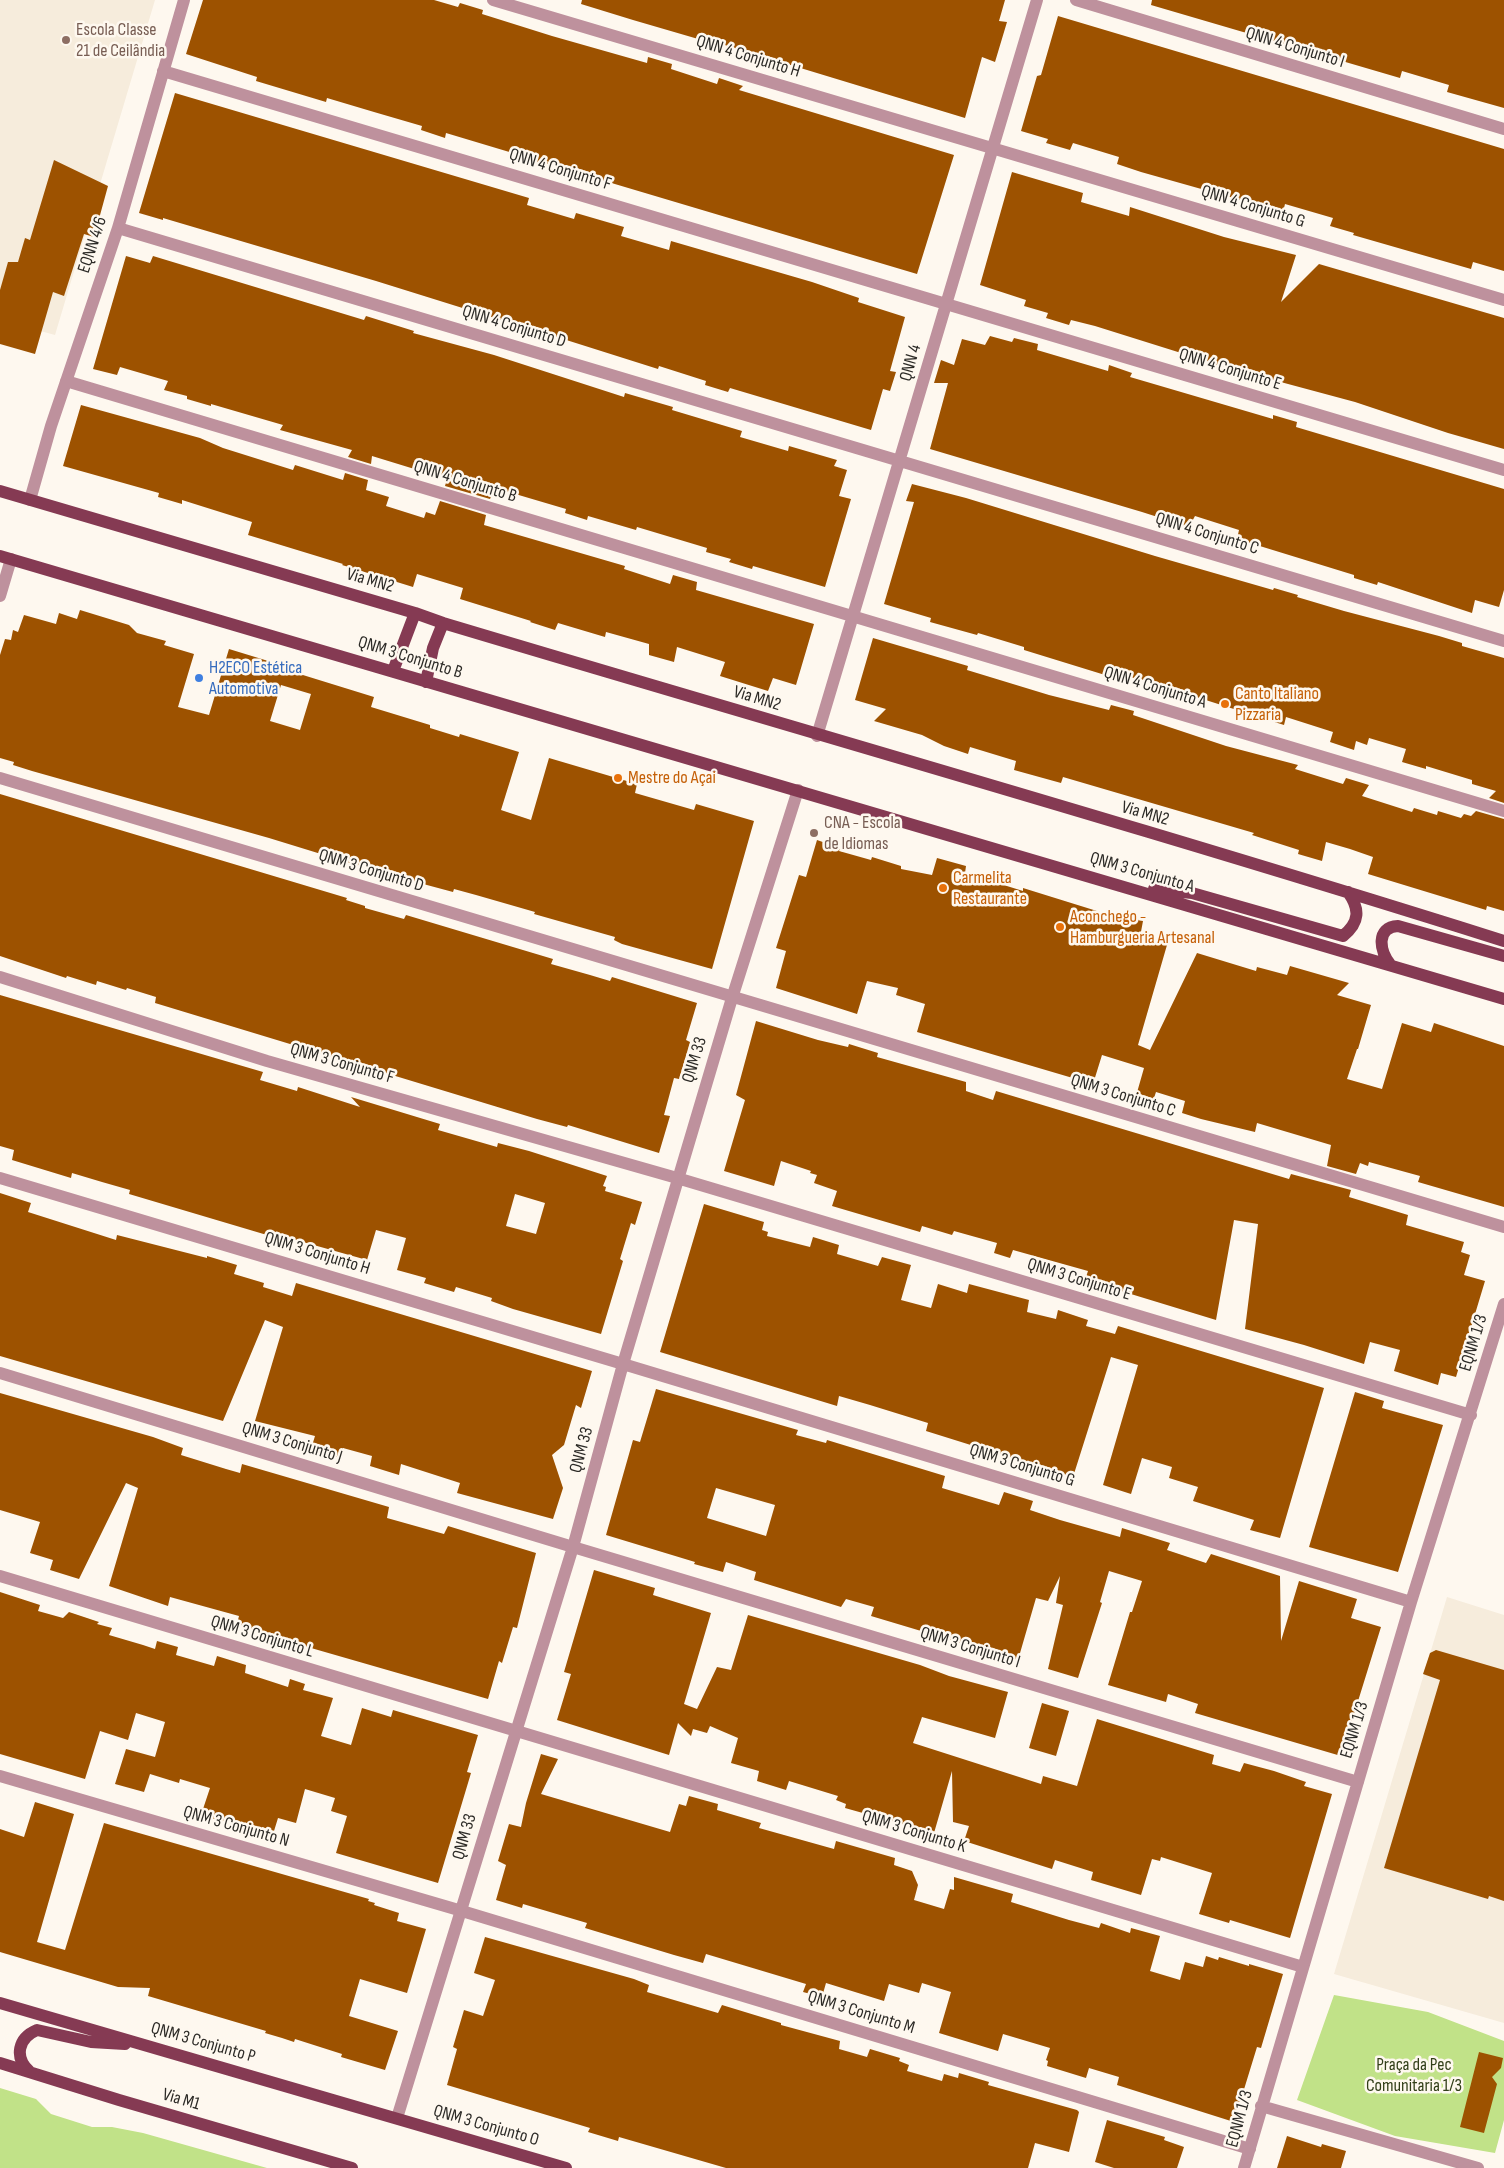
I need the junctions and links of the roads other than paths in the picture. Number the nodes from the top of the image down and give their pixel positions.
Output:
1 (184, 0) edge
2 (493, 0) edge
3 (1037, 0) edge
4 (1076, 0) edge
5 (164, 71) junction
6 (1504, 129) edge
7 (993, 148) junction
8 (118, 228) junction
9 (1504, 300) edge
10 (947, 303) junction
11 (66, 381) junction
12 (900, 460) junction
13 (1504, 470) edge
14 (0, 491) edge
15 (30, 500) junction
16 (6, 557) edge
17 (0, 596) edge
18 (415, 613) junction
19 (854, 616) junction
20 (443, 623) junction
21 (1504, 642) edge
22 (393, 671) junction
23 (426, 682) junction
24 (817, 736) junction
25 (0, 778) edge
26 (798, 790) junction
27 (1504, 811) edge
28 (1127, 887) junction
29 (1348, 892) junction
30 (1504, 941) edge
31 (1504, 956) edge
32 (1390, 964) junction
33 (0, 977) edge
34 (732, 998) junction
35 (1504, 999) edge
36 (0, 1178) edge
37 (678, 1178) junction
38 (1504, 1227) edge
39 (1504, 1304) edge
40 (623, 1364) junction
41 (0, 1373) edge
42 (1471, 1415) junction
43 (573, 1547) junction
44 (0, 1576) edge
45 (1411, 1602) junction
46 (514, 1732) junction
47 (0, 1776) edge
48 (1358, 1782) junction
49 (462, 1911) junction
50 (1303, 1967) junction
51 (0, 2003) edge
52 (147, 2045) junction
53 (0, 2063) edge
54 (29, 2071) junction
55 (1261, 2106) junction
56 (397, 2118) junction
57 (1250, 2149) junction
58 (352, 2168) edge
59 (566, 2168) edge
60 (1244, 2168) edge
61 (1478, 2168) edge

1 - 5 street, EQNN 4/6
2 - 7 street, QNN 4 Conjunto H
3 - 7 street, QNN 4
4 - 6 street, QNN 4 Conjunto I
5 - 8 street, EQNN 4/6
5 - 10 street, QNN 4 Conjunto F
7 - 9 street, QNN 4 Conjunto G
7 - 10 street, QNN 4
8 - 11 street, EQNN 4/6
8 - 12 street, QNN 4 Conjunto D
10 - 12 street, QNN 4
10 - 13 street, QNN 4 Conjunto E
11 - 15 street, EQNN 4/6
11 - 19 street, QNN 4 Conjunto B
12 - 19 street, QNN 4
12 - 21 street, QNN 4 Conjunto C
14 - 15 main road, Via MN2
15 - 18 main road, Via MN2
16 - 17 street
16 - 22 main road, QNM 3 Conjunto B
18 - 20 main road, Via MN2
18 - 22 main road
19 - 24 street, QNN 4
19 - 27 street, QNN 4 Conjunto A
20 - 23 main road
20 - 24 main road, Via MN2
22 - 23 main road, QNM 3 Conjunto B
23 - 26 main road, QNM 3 Conjunto B
24 - 29 main road, Via MN2
25 - 34 street, QNM 3 Conjunto D
26 - 28 main road, QNM 3 Conjunto A
26 - 34 street, QNM 33
28 - 29 main road
28 - 32 main road, QNM 3 Conjunto A
29 - 30 main road, Via MN2
31 - 32 main road
32 - 35 main road, QNM 3 Conjunto A
33 - 37 street, QNM 3 Conjunto F
34 - 37 street, QNM 33
34 - 38 street, QNM 3 Conjunto C
36 - 40 street, QNM 3 Conjunto H
37 - 40 street, QNM 33
37 - 42 street, QNM 3 Conjunto E
39 - 42 street, EQNM 1/3
40 - 43 street, QNM 33
40 - 45 street, QNM 3 Conjunto G
41 - 43 street, QNM 3 Conjunto J
42 - 45 street, EQNM 1/3
43 - 46 street, QNM 33
43 - 48 street, QNM 3 Conjunto I
44 - 46 street, QNM 3 Conjunto L
45 - 48 street, EQNM 1/3
46 - 49 street, QNM 33
46 - 50 street, QNM 3 Conjunto K
47 - 49 street, QNM 3 Conjunto N
48 - 50 street, EQNM 1/3
49 - 56 street, QNM 33
49 - 57 street, QNM 3 Conjunto M
50 - 55 street, EQNM 1/3
51 - 52 main road, QNM 3 Conjunto P
52 - 54 main road
52 - 56 main road, QNM 3 Conjunto P
53 - 54 main road, Via M1
54 - 58 main road, Via M1
55 - 57 street, EQNM 1/3
55 - 61 street
56 - 59 main road, QNM 3 Conjunto O
57 - 60 street, EQNM 1/3

